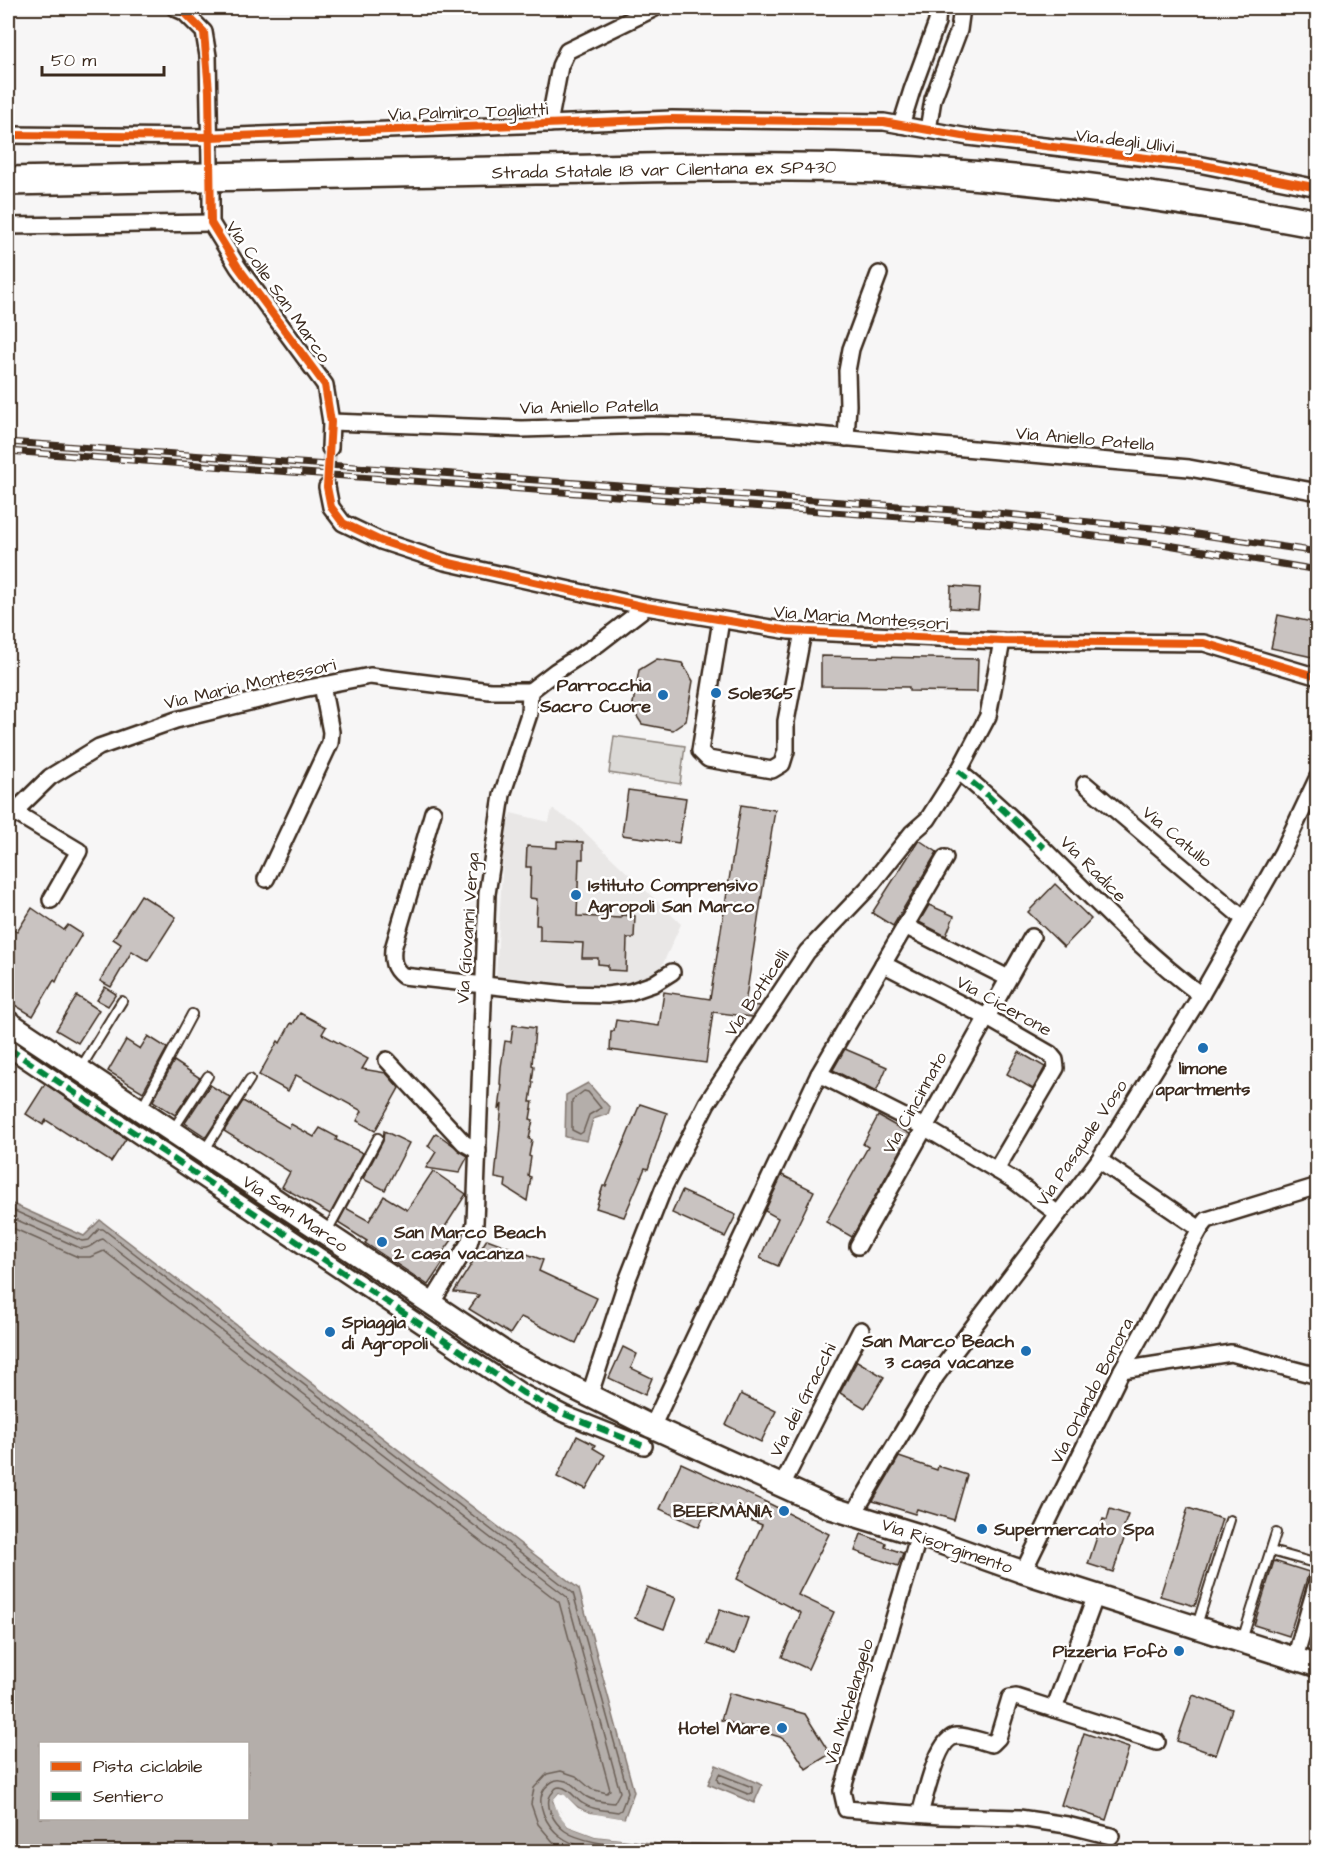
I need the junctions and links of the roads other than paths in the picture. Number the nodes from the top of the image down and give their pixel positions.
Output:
1 (175, 8) edge
2 (655, 8) edge
3 (938, 8) edge
4 (962, 8) edge
5 (549, 124) junction
6 (901, 125) junction
7 (928, 130) junction
8 (8, 135) edge
9 (210, 137) junction
10 (210, 163) dead end
11 (8, 181) edge
12 (1317, 188) edge
13 (211, 193) dead end
14 (211, 224) junction
15 (1317, 224) edge
16 (8, 226) edge
17 (879, 274) dead end
18 (331, 422) junction
19 (846, 438) junction
20 (330, 448) tunnel mouth
21 (327, 487) tunnel mouth
22 (1317, 492) edge
23 (646, 607) junction
24 (721, 620) junction
25 (803, 632) junction
26 (1002, 641) junction
27 (1317, 677) edge
28 (322, 685) junction
29 (530, 691) junction
30 (958, 771) junction
31 (1317, 777) edge
32 (1085, 784) dead end
33 (433, 812) dead end
34 (11, 815) edge
35 (945, 858) dead end
36 (266, 879) dead end
37 (51, 900) dead end
38 (1244, 919) junction
39 (905, 926) junction
40 (1032, 938) dead end
41 (883, 964) junction
42 (672, 972) dead end
43 (1008, 978) junction
44 (482, 984) junction
45 (1201, 995) junction
46 (122, 1001) dead end
47 (192, 1014) dead end
48 (986, 1017) junction
49 (8, 1022) edge
50 (8, 1048) edge
51 (387, 1059) dead end
52 (79, 1071) junction
53 (819, 1074) junction
54 (208, 1076) dead end
55 (250, 1079) dead end
56 (140, 1112) junction
57 (924, 1127) junction
58 (172, 1132) junction
59 (378, 1138) dead end
60 (478, 1151) junction
61 (204, 1153) junction
62 (1099, 1160) junction
63 (996, 1170) junction
64 (1317, 1186) edge
65 (1058, 1214) junction
66 (1200, 1229) junction
67 (325, 1235) junction
68 (858, 1246) dead end
69 (431, 1304) junction
70 (861, 1330) dead end
71 (1122, 1370) junction
72 (1317, 1376) edge
73 (589, 1397) junction
74 (648, 1437) junction
75 (781, 1487) junction
76 (853, 1515) junction
77 (1230, 1520) dead end
78 (1276, 1533) dead end
79 (919, 1535) junction
80 (1271, 1551) junction
81 (1317, 1564) edge
82 (1023, 1572) junction
83 (1317, 1580) edge
84 (1096, 1595) junction
85 (1315, 1599) edge
86 (1196, 1627) junction
87 (1242, 1641) junction
88 (1294, 1658) junction
89 (1317, 1666) edge
90 (1054, 1709) junction
91 (1157, 1742) dead end
92 (920, 1814) junction
93 (1111, 1836) dead end

1 - 9 street
2 - 5 street
3 - 6 street
4 - 7 street
5 - 6 street, Via Palmiro Togliatti
5 - 9 street, Via Palmiro Togliatti
6 - 7 street, Via Palmiro Togliatti
7 - 12 street, Via degli Ulivi
8 - 9 street, Via Palmiro Togliatti
9 - 10 street
11 - 15 highway, Strada Statale 18 var Cilentana ex SP430
13 - 14 street
14 - 16 street, Via Colle San Marco
14 - 18 street, Via Colle San Marco
17 - 19 street
18 - 19 street, Via Aniello Patella
18 - 20 street, Via Colle San Marco
19 - 22 street, Via Aniello Patella
21 - 23 street, Via Maria Montessori
23 - 24 street, Via Maria Montessori
23 - 29 street
24 - 25 street, Via Maria Montessori
24 - 25 street
25 - 26 street, Via Maria Montessori
26 - 27 street, Via Maria Montessori
26 - 30 street, Via Botticelli
28 - 29 street, Via Maria Montessori
28 - 34 street, Via Maria Montessori
28 - 36 street
29 - 44 street, Via Giovanni Verga
30 - 45 street, Via Radice
30 - 73 street, Via Botticelli
31 - 38 street, Via Pasquale Voso
32 - 38 street, Via Catullo
33 - 44 street
34 - 37 street
35 - 39 street
38 - 45 street, Via Pasquale Voso
39 - 41 street
39 - 43 street
40 - 43 street, Via Cincinnato
41 - 48 street, Via Cicerone
41 - 53 street
42 - 44 street
43 - 48 street, Via Cincinnato
44 - 60 street, Via Giovanni Verga
45 - 62 street, Via Pasquale Voso
46 - 52 lane
47 - 56 lane
48 - 57 street, Via Cincinnato
48 - 63 street, Via Cicerone
49 - 52 main road, Via San Marco
50 - 74 street
51 - 60 street
52 - 56 main road, Via San Marco
53 - 57 street
53 - 74 street
54 - 58 lane
55 - 61 lane
56 - 58 main road, Via San Marco
57 - 63 street
57 - 68 street, Via Cincinnato
58 - 61 main road, Via San Marco
59 - 67 lane
60 - 69 street, Via Giovanni Verga
61 - 67 main road, Via San Marco
62 - 65 street, Via Pasquale Voso
62 - 66 street
63 - 65 street
64 - 66 street
65 - 76 street, Via Pasquale Voso
66 - 71 street, Via Orlando Bonora
67 - 69 main road, Via San Marco
69 - 73 main road, Via San Marco
70 - 75 street, Via dei Gracchi
71 - 72 street
71 - 82 street, Via Orlando Bonora
73 - 74 main road, Via Risorgimento
74 - 75 main road, Via Risorgimento
75 - 76 main road, Via Risorgimento
76 - 79 main road, Via Risorgimento
77 - 86 lane
78 - 80 lane
79 - 82 main road, Via Risorgimento
79 - 92 street, Via Michelangelo
80 - 81 lane
80 - 87 lane
82 - 84 main road, Via Risorgimento
83 - 85 street
84 - 86 main road, Via Risorgimento
84 - 90 street
85 - 88 street
86 - 87 main road, Via Risorgimento
87 - 88 main road, Via Risorgimento
88 - 89 main road, Via Risorgimento
90 - 91 street
90 - 92 street
92 - 93 street, Via Michelangelo

